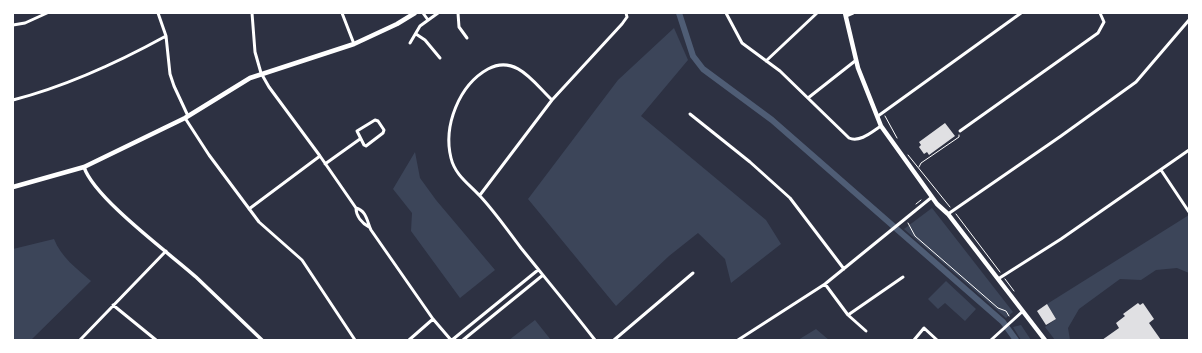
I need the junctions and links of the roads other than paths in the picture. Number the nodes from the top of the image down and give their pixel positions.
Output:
1 (46, 13) edge
2 (158, 13) edge
3 (252, 13) edge
4 (342, 13) edge
5 (415, 13) edge
6 (423, 13) edge
7 (438, 13) edge
8 (458, 13) edge
9 (626, 13) edge
10 (726, 13) edge
11 (817, 13) edge
12 (853, 13) edge
13 (1021, 13) edge
14 (1100, 13) edge
15 (846, 14) edge
16 (428, 20) junction
17 (1189, 20) edge
18 (13, 26) edge
19 (416, 34) junction
20 (166, 36) junction
21 (467, 38) dead end
22 (410, 43) dead end
23 (354, 44) junction
24 (440, 58) dead end
25 (766, 61) junction
26 (855, 61) junction
27 (261, 73) junction
28 (808, 98) junction
29 (13, 100) edge
30 (552, 100) junction
31 (690, 114) dead end
32 (878, 116) junction
33 (187, 117) junction
34 (882, 126) junction
35 (960, 131) road end
36 (360, 139) junction
37 (1189, 150) edge
38 (320, 156) junction
39 (325, 164) junction
40 (84, 167) junction
41 (1161, 170) junction
42 (13, 187) edge
43 (480, 195) junction
44 (932, 197) junction
45 (356, 208) junction
46 (249, 209) junction
47 (1189, 212) edge
48 (948, 214) junction
49 (369, 226) junction
50 (166, 251) junction
51 (844, 269) junction
52 (538, 270) junction
53 (693, 273) dead end
54 (543, 275) junction
55 (903, 277) dead end
56 (998, 279) junction
57 (825, 284) junction
58 (113, 305) junction
59 (1023, 310) junction
60 (848, 315) junction
61 (433, 319) junction
62 (866, 331) dead end
63 (80, 340) edge
64 (156, 340) edge
65 (262, 340) edge
66 (355, 340) edge
67 (410, 340) edge
68 (452, 340) edge
69 (464, 340) edge
70 (595, 340) edge
71 (614, 340) edge
72 (738, 340) edge
73 (914, 340) edge
74 (937, 340) edge
75 (991, 340) edge
76 (1045, 340) edge

1 - 18 street
2 - 20 street
3 - 27 street
4 - 23 street
5 - 23 main road
6 - 16 street
7 - 16 street
8 - 21 street
9 - 30 street
10 - 25 street
11 - 25 street
12 - 15 street
13 - 32 street
14 - 35 street
15 - 26 main road
16 - 19 street
17 - 48 street
19 - 22 street
19 - 24 street
20 - 29 street
20 - 33 street
23 - 27 main road
25 - 28 street
26 - 28 street
26 - 32 main road
27 - 33 main road
27 - 38 street
28 - 34 street
30 - 43 street
30 - 43 street
31 - 51 street
32 - 34 main road
33 - 40 main road
33 - 46 street
34 - 44 main road
36 - 36 street
36 - 39 street
37 - 41 street
38 - 39 street
38 - 46 street
39 - 45 street
40 - 42 main road
40 - 50 street
41 - 47 street
41 - 56 street
43 - 52 street
44 - 48 main road
44 - 51 street
45 - 49 street
45 - 49 street
46 - 66 street
48 - 56 main road
49 - 61 street
50 - 58 street
50 - 65 street
51 - 57 street
52 - 54 street
52 - 68 street
53 - 71 street
54 - 69 street
54 - 70 street
55 - 60 street
56 - 59 main road
57 - 60 street
57 - 72 street
58 - 63 street
58 - 64 street
59 - 75 street
59 - 76 main road
60 - 62 street
61 - 67 street
61 - 68 street
73 - 74 street

